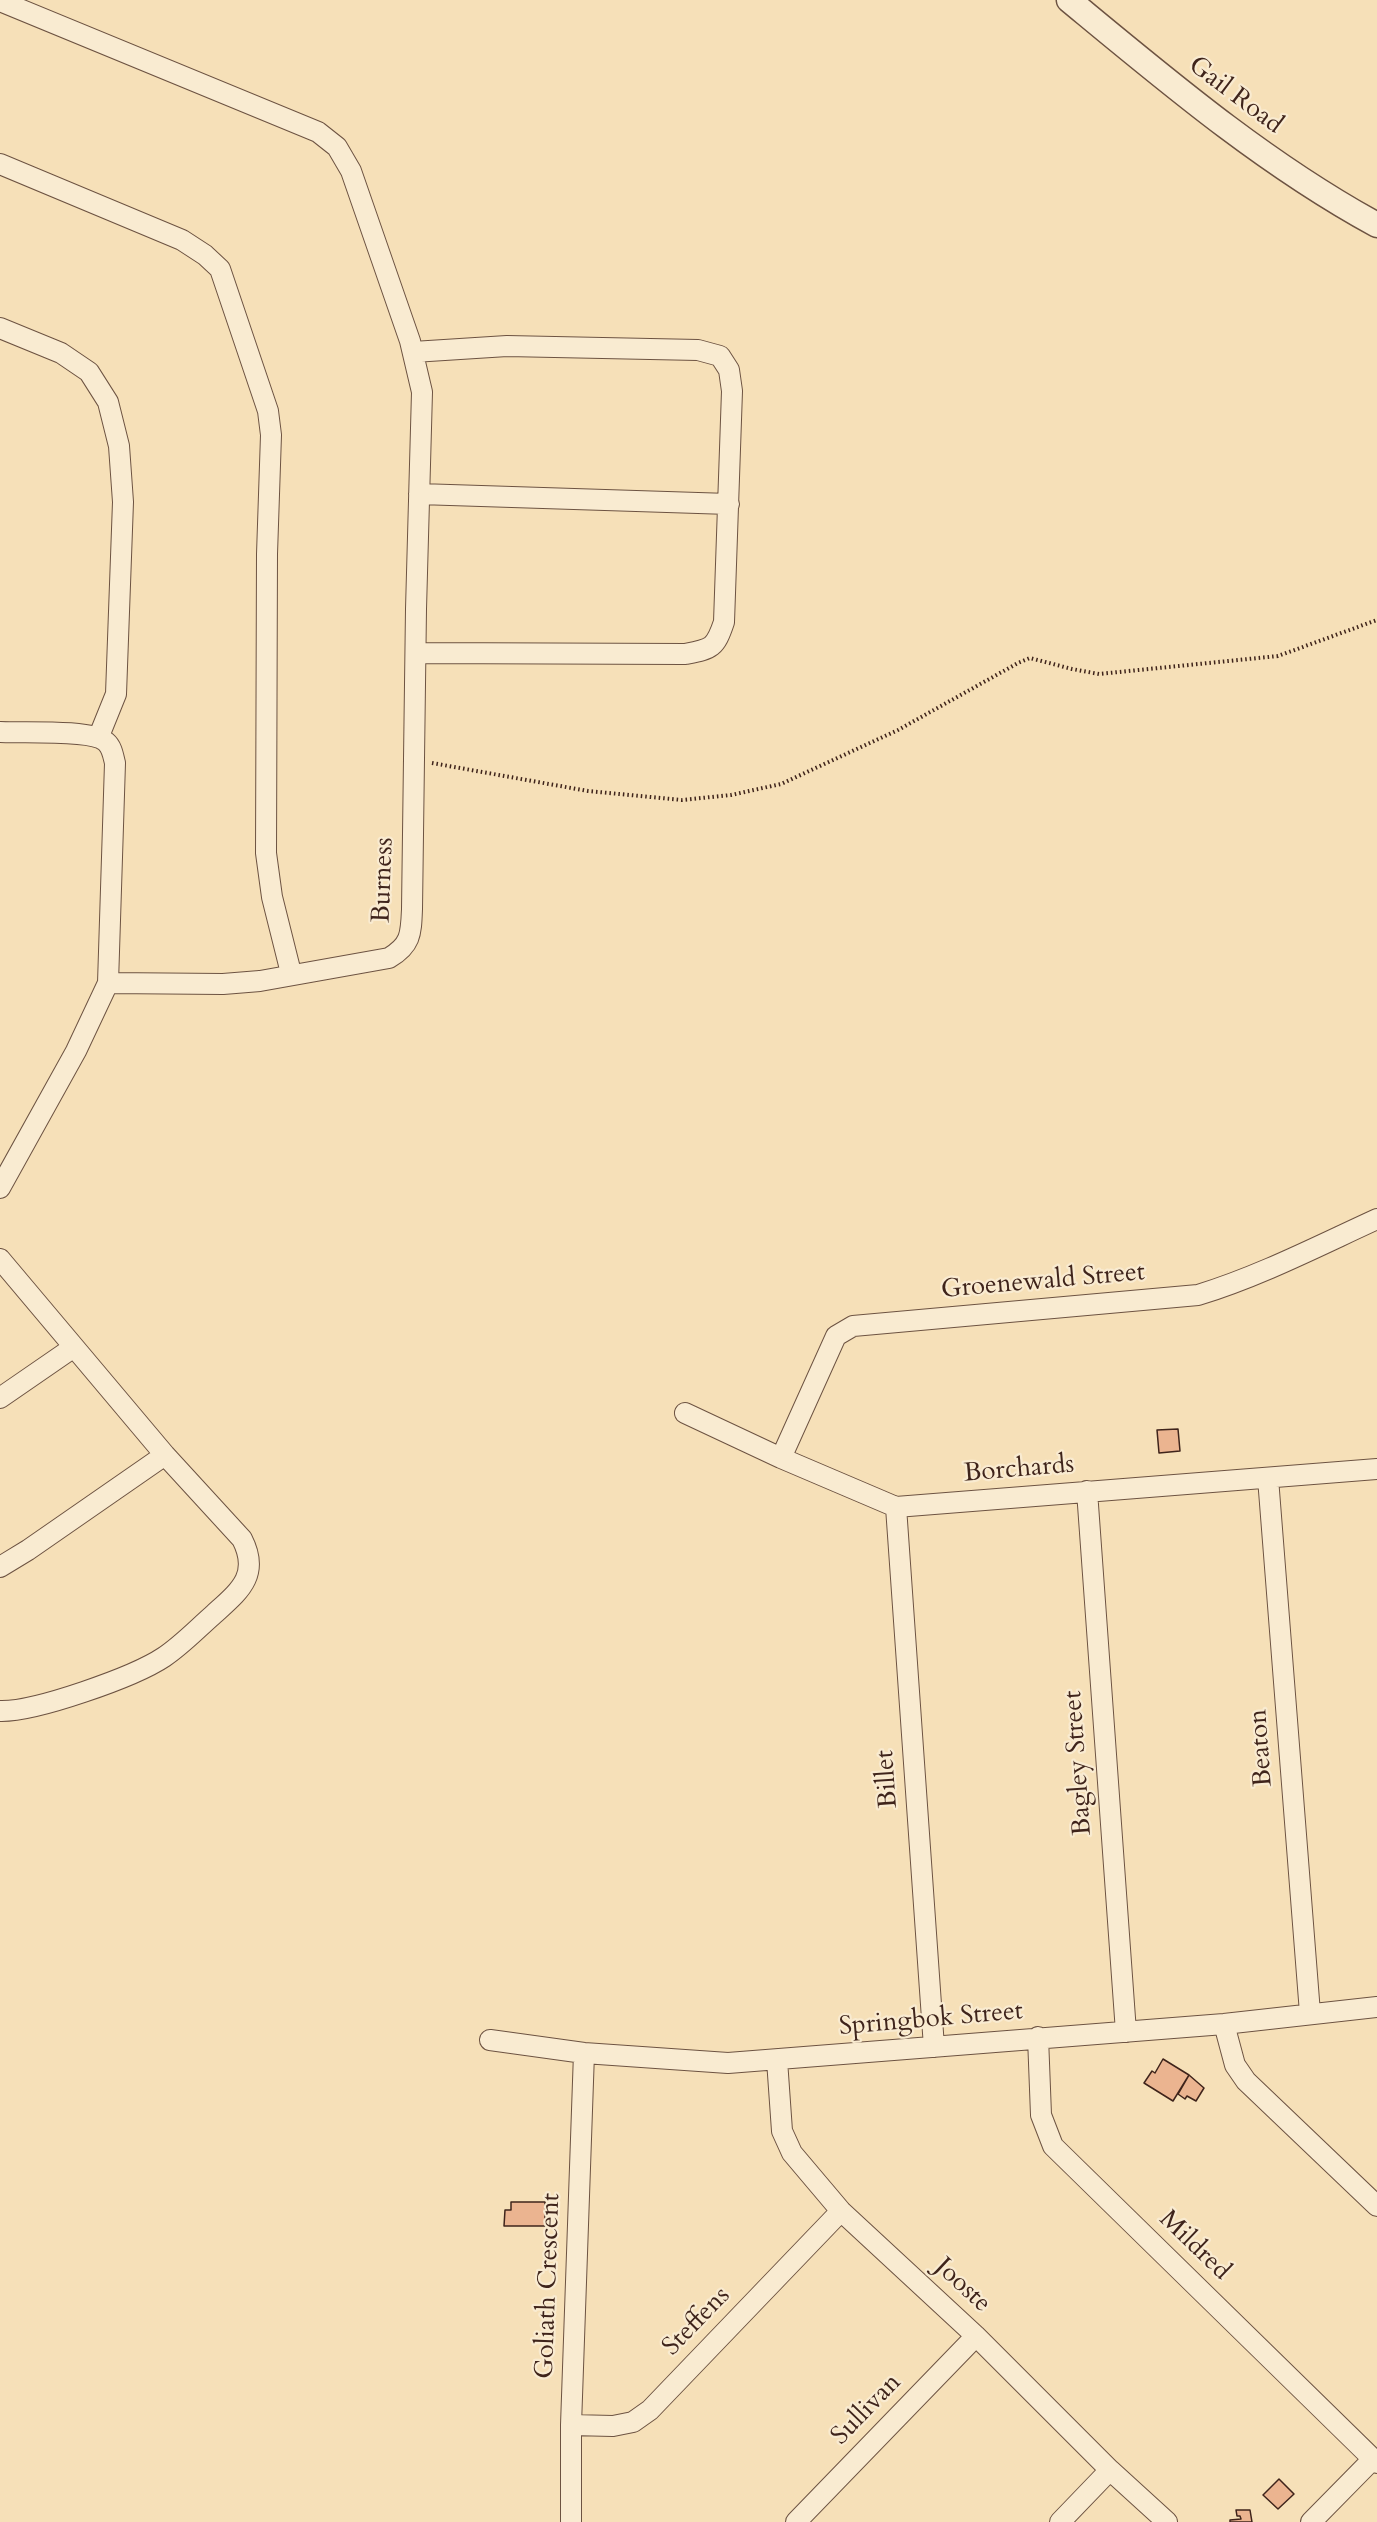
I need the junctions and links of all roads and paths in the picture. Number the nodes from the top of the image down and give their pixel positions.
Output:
1 (1069, 0) edge
2 (0, 1) edge
3 (0, 164) edge
4 (1377, 225) edge
5 (0, 328) edge
6 (412, 352) junction
7 (419, 494) junction
8 (729, 504) junction
9 (1377, 620) edge
10 (416, 653) junction
11 (0, 732) edge
12 (103, 739) junction
13 (415, 760) junction
14 (291, 974) junction
15 (108, 983) junction
16 (0, 1188) edge
17 (1377, 1219) edge
18 (0, 1259) edge
19 (74, 1347) junction
20 (0, 1398) edge
21 (685, 1413) dead end
22 (165, 1455) junction
23 (781, 1458) junction
24 (1377, 1469) edge
25 (1268, 1478) junction
26 (1087, 1491) junction
27 (897, 1507) junction
28 (0, 1567) edge
29 (0, 1711) edge
30 (1377, 2007) edge
31 (1310, 2013) junction
32 (1224, 2024) junction
33 (1126, 2032) junction
34 (1038, 2037) junction
35 (490, 2040) dead end
36 (934, 2047) junction
37 (584, 2053) junction
38 (777, 2060) junction
39 (1377, 2205) edge
40 (842, 2211) junction
41 (976, 2336) junction
42 (571, 2425) junction
43 (1375, 2461) edge
44 (1110, 2470) junction
45 (571, 2522) edge
46 (796, 2522) edge
47 (1060, 2522) edge
48 (1167, 2522) edge
49 (1311, 2522) edge

1 - 4 street, Gail Road
2 - 6 street, Burness
3 - 14 street
5 - 12 street
6 - 7 street, Burness
6 - 8 street
7 - 8 street
7 - 10 street, Burness
8 - 10 street
9 - 13 path
10 - 13 street, Burness
11 - 12 street
12 - 15 street
13 - 14 street, Burness
14 - 15 street, Burness
15 - 16 street
17 - 23 street, Groenewald Street
18 - 19 street
19 - 20 street
19 - 22 street
21 - 23 street, Borchards
22 - 28 street
22 - 29 street
23 - 27 street, Borchards
24 - 25 street, Borchards
25 - 26 street, Borchards
25 - 31 street, Beaton
26 - 27 street, Borchards
26 - 33 street, Bagley Street
27 - 36 street, Billet
30 - 31 street, Springbok Street
31 - 32 street, Springbok Street
32 - 33 street, Springbok Street
32 - 39 street
33 - 34 street, Springbok Street
34 - 36 street, Springbok Street
34 - 43 street, Mildred
35 - 37 street, Springbok Street
36 - 38 street, Springbok Street
37 - 38 street, Springbok Street
37 - 42 street, Goliath Crescent
38 - 40 street, Jooste
40 - 41 street, Jooste
40 - 42 street, Steffens
41 - 44 street, Jooste
41 - 46 street, Sullivan
42 - 45 street, Goliath Crescent
43 - 49 street
44 - 47 street
44 - 48 street, Jooste

